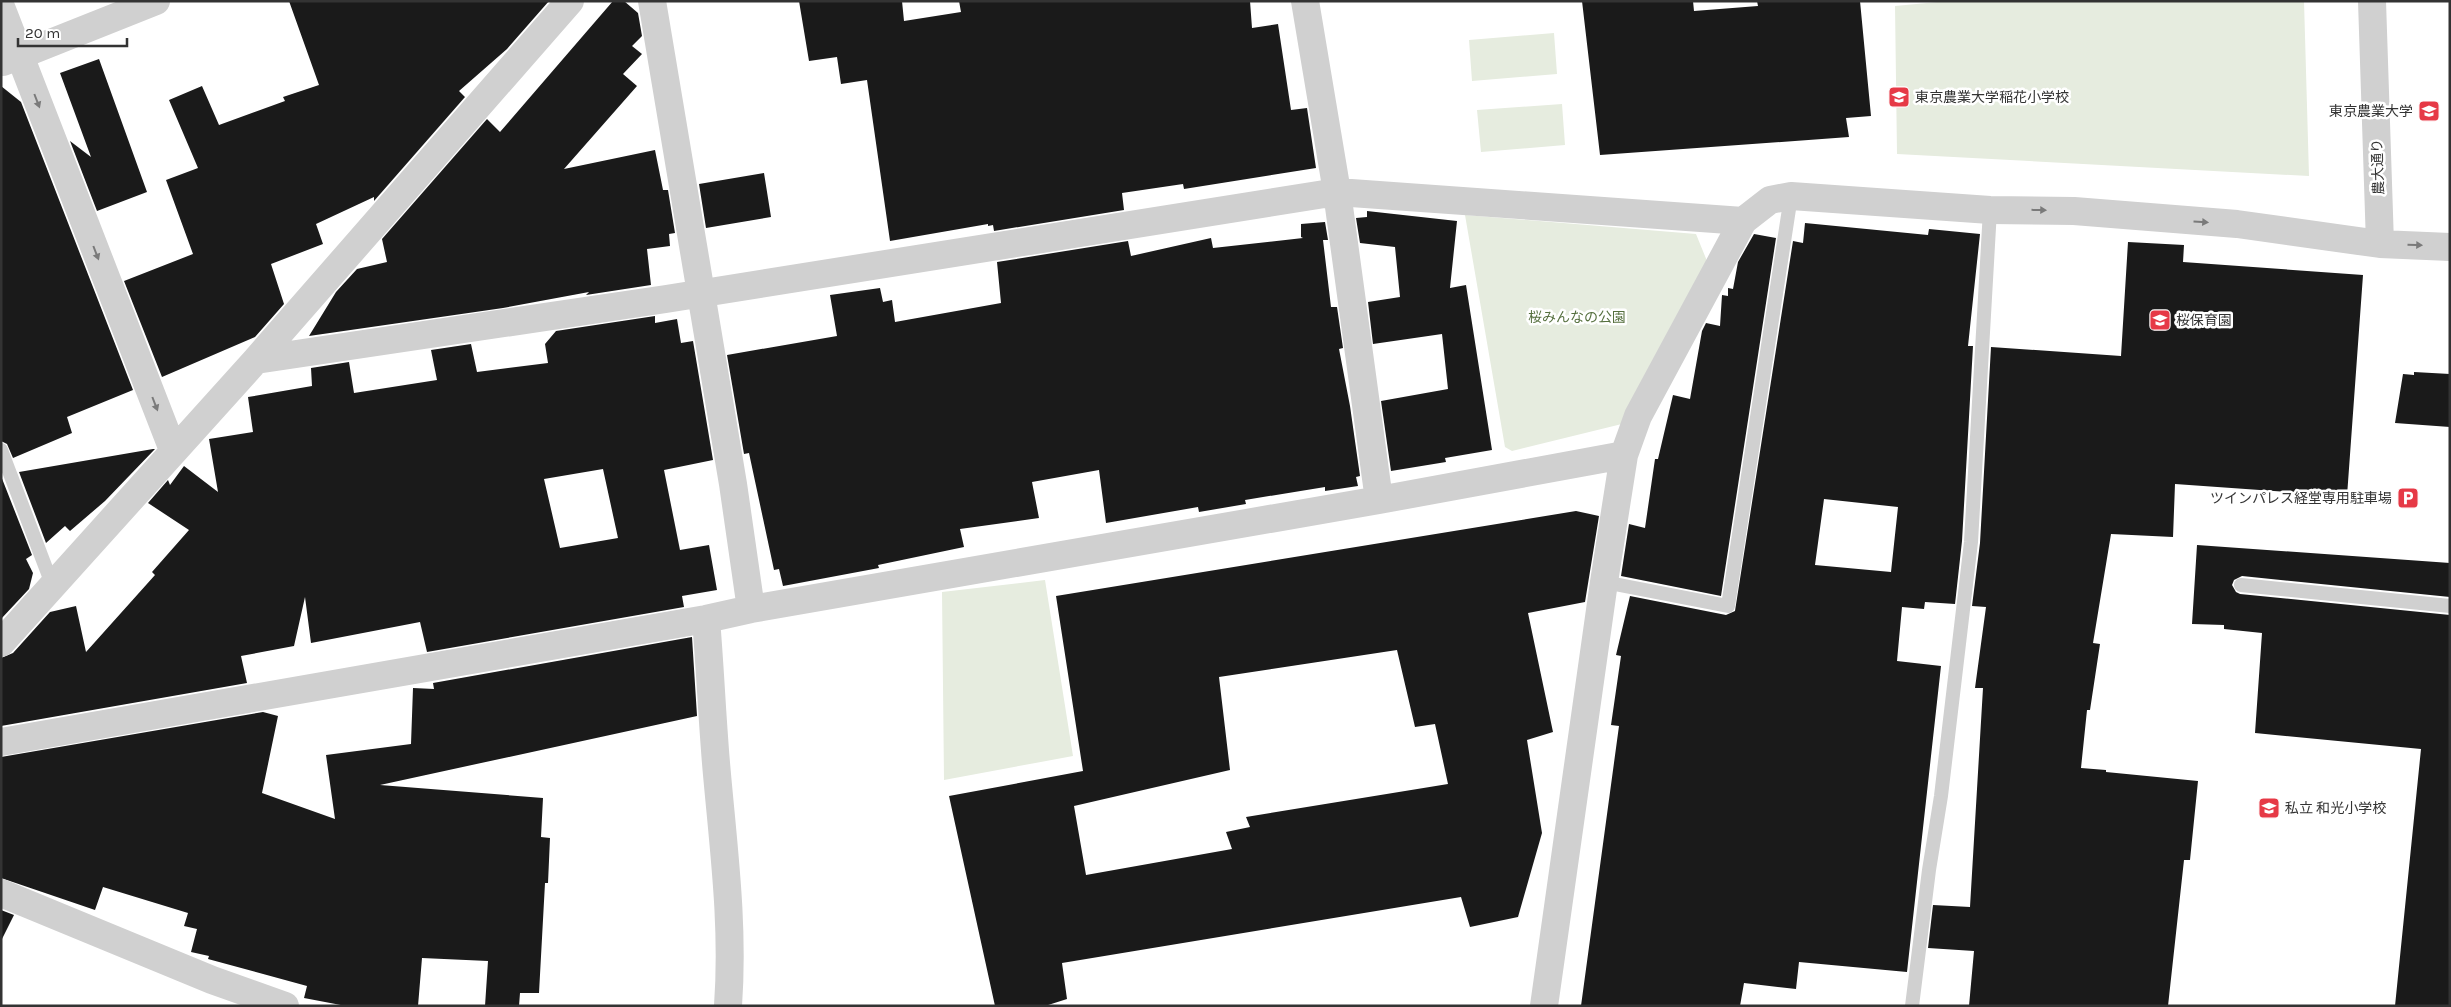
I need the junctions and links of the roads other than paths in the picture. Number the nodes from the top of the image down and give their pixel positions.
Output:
1 (156, 1) edge
2 (570, 1) edge
3 (652, 1) edge
4 (1305, 1) edge
5 (2372, 1) edge
6 (1, 7) edge
7 (10, 59) edge
8 (1337, 192) junction
9 (1791, 196) junction
10 (1990, 210) junction
11 (1744, 220) junction
12 (2380, 244) junction
13 (2450, 246) edge
14 (701, 293) junction
15 (256, 360) junction
16 (1, 450) edge
17 (173, 450) junction
18 (1624, 455) junction
19 (1379, 500) junction
20 (1604, 582) junction
21 (52, 584) junction
22 (2241, 585) dead end
23 (2450, 606) edge
24 (751, 609) junction
25 (706, 619) junction
26 (1, 643) edge
27 (1, 742) edge
28 (1, 893) edge
29 (285, 1006) edge
30 (728, 1006) edge
31 (1544, 1006) edge
32 (1912, 1006) edge

1 - 7 street
2 - 15 street
3 - 14 street
4 - 8 street
5 - 12 street, 農大通り
6 - 7 street
7 -> 17 street
8 - 11 street
8 - 14 street
8 - 19 street
9 - 10 street
9 - 11 street
9 - 20 lane
10 -> 12 street
10 - 32 lane
11 - 18 street
12 -> 13 street
14 - 15 street
14 - 24 street
15 - 17 street
16 - 21 lane
17 - 21 street
18 - 19 street
18 - 20 street
19 - 24 street
20 - 31 street
21 - 26 street
22 - 23 lane
24 - 25 street
25 - 27 street
25 - 30 street
28 - 29 street

